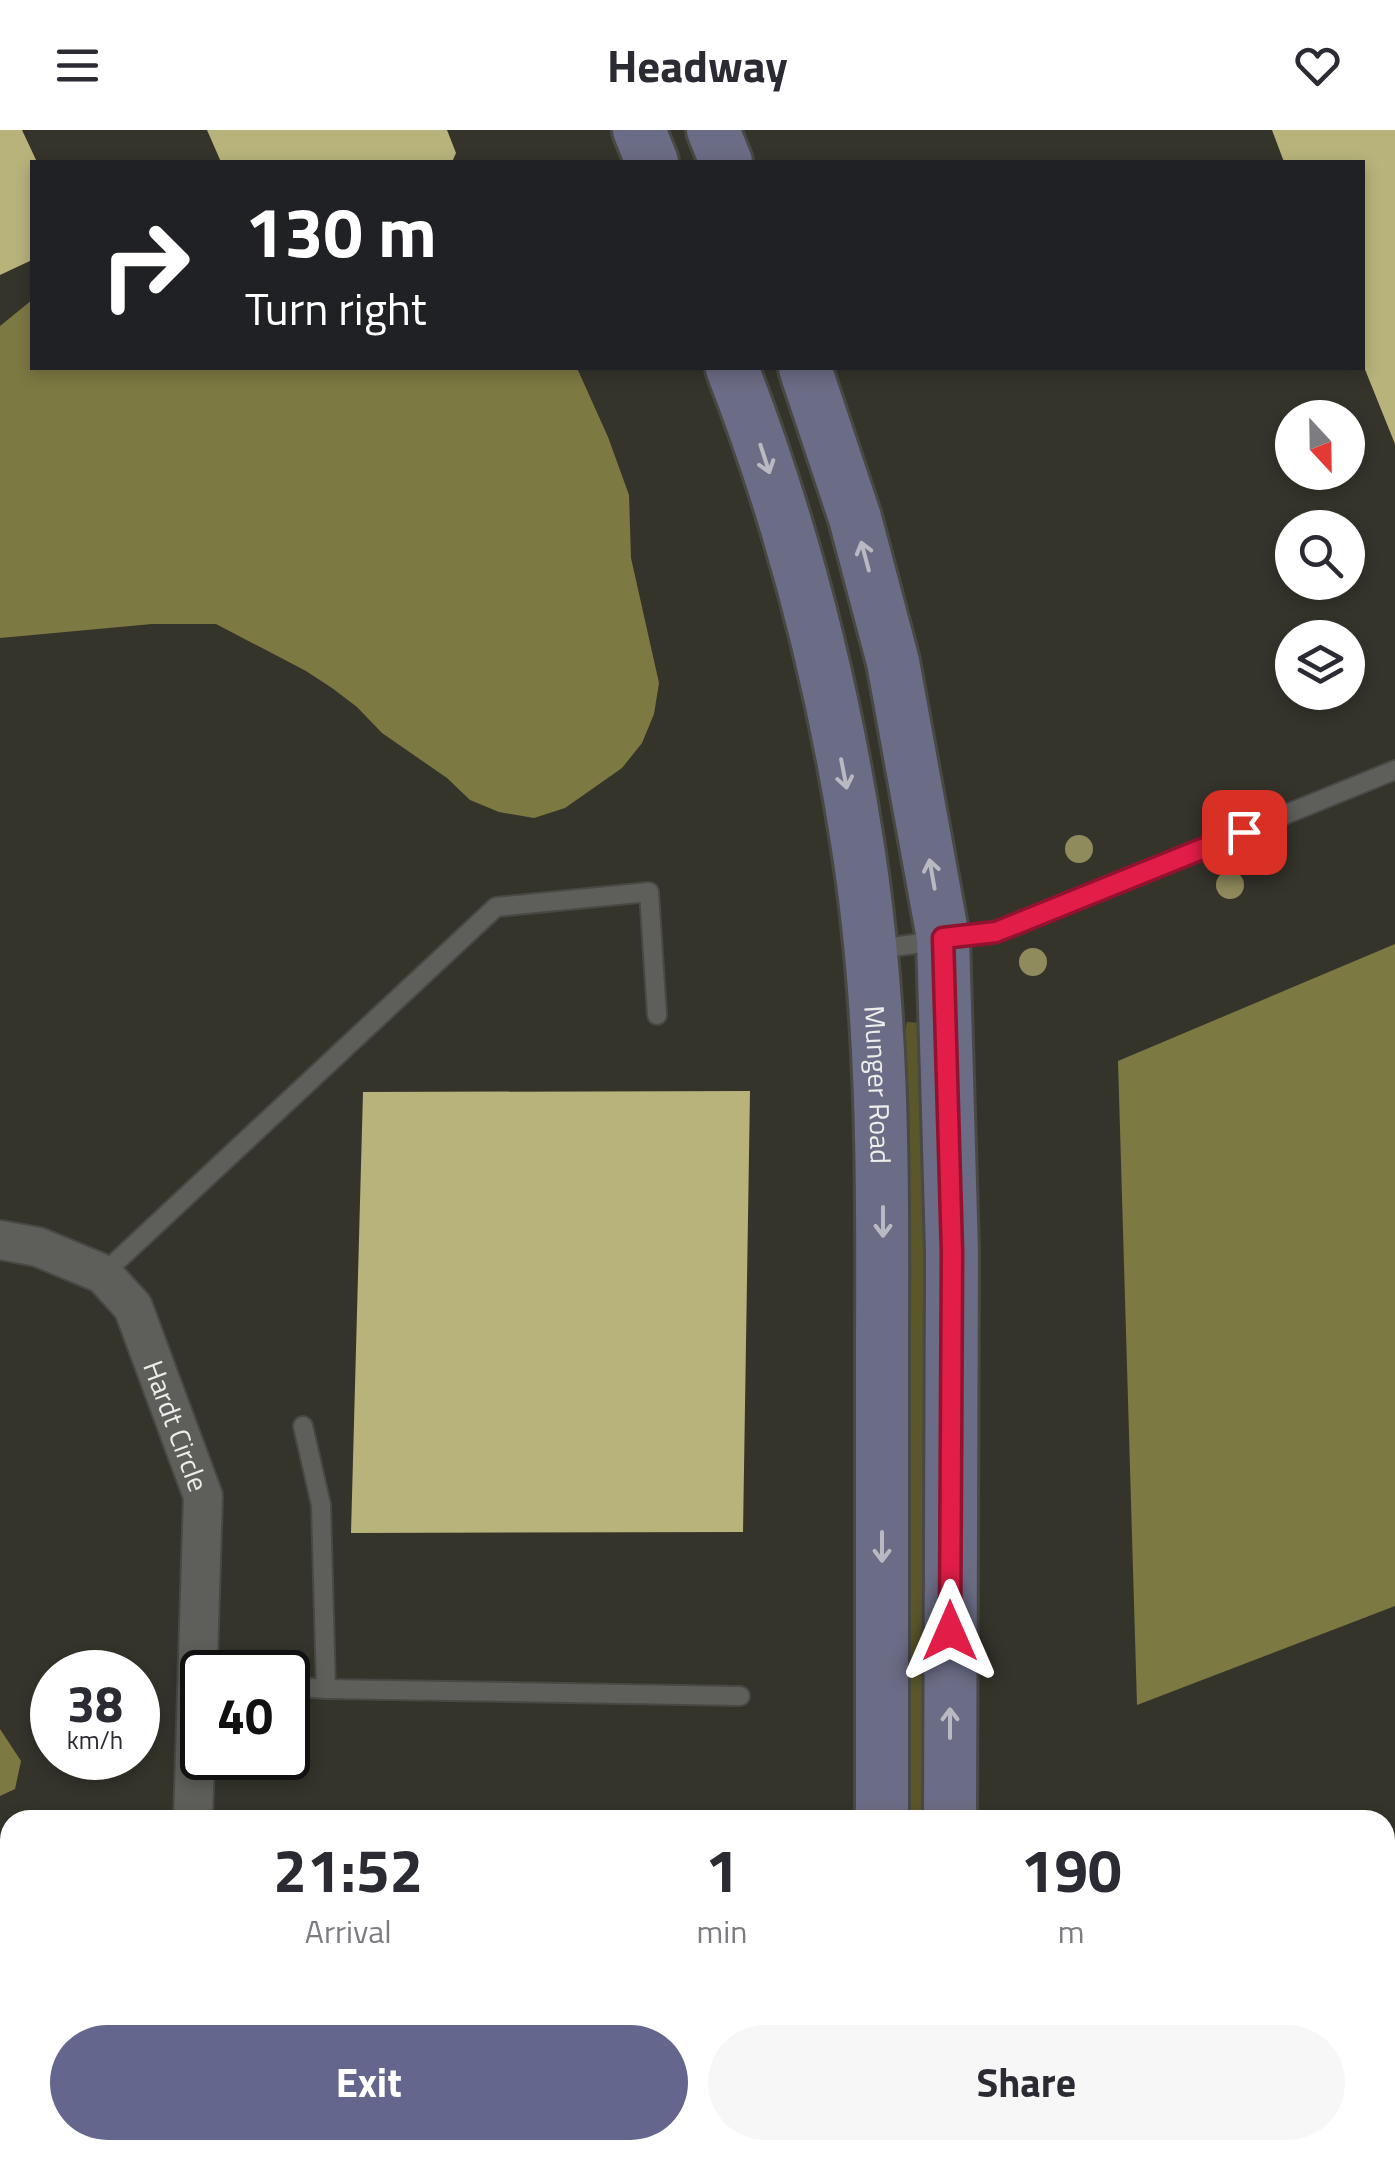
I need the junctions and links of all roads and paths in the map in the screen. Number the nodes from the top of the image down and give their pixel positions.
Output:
1 (639, 130) edge
2 (712, 130) edge
3 (651, 160) edge
4 (725, 160) edge
5 (733, 370) edge
6 (806, 370) edge
7 (1395, 770) edge
8 (943, 938) junction
9 (870, 950) junction
10 (657, 1015) dead end
11 (0, 1240) edge
12 (103, 1274) junction
13 (303, 1426) dead end
14 (201, 1650) edge
15 (310, 1688) edge
16 (326, 1689) junction
17 (740, 1696) dead end
18 (195, 1780) edge
19 (193, 1810) edge
20 (882, 1810) edge
21 (950, 1810) edge

1 - 3 street
2 - 4 street
5 -> 9 street, Munger Road
8 -> 6 street
7 - 8 lane
8 - 9 lane
21 -> 8 street
9 -> 20 street, Munger Road
10 - 12 lane
11 - 12 street, Hardt Circle
12 - 14 street, Hardt Circle
13 - 16 lane
15 - 16 lane
16 - 17 lane
18 - 19 street, Hardt Circle

